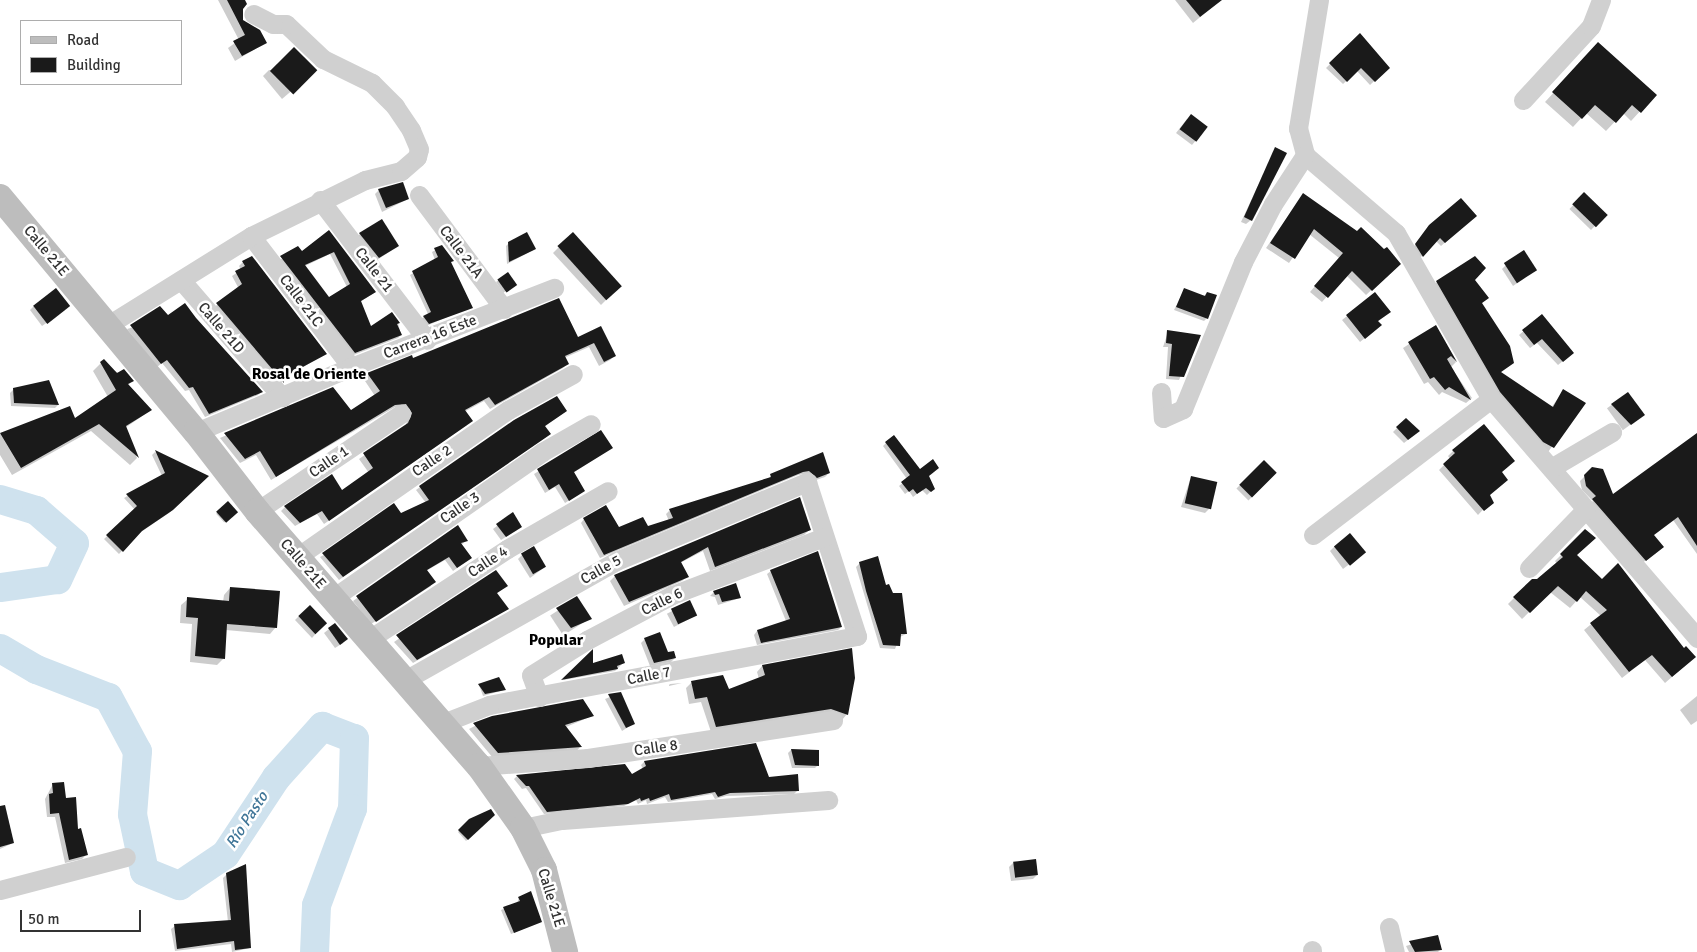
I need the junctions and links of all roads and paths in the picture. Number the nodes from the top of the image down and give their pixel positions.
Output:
1 (1319, 0) edge
2 (1601, 0) edge
3 (253, 14) dead end
4 (1523, 100) dead end
5 (1305, 155) junction
6 (419, 195) dead end
7 (0, 197) edge
8 (320, 200) junction
9 (251, 236) junction
10 (181, 280) junction
11 (554, 288) dead end
12 (504, 309) junction
13 (108, 325) junction
14 (428, 340) junction
15 (351, 367) junction
16 (572, 374) dead end
17 (1161, 392) dead end
18 (282, 397) junction
19 (1491, 399) junction
20 (401, 414) dead end
21 (591, 424) dead end
22 (196, 432) junction
23 (1612, 432) dead end
24 (1550, 468) junction
25 (608, 490) dead end
26 (1585, 510) junction
27 (257, 511) junction
28 (1314, 535) dead end
29 (824, 537) junction
30 (297, 557) junction
31 (1529, 568) dead end
32 (333, 598) junction
33 (371, 638) junction
34 (1697, 638) edge
35 (405, 680) junction
36 (539, 697) junction
37 (833, 720) dead end
38 (443, 723) junction
39 (479, 766) junction
40 (828, 800) dead end
41 (523, 828) junction
42 (126, 857) dead end
43 (0, 890) edge
44 (1389, 927) dead end
45 (565, 952) edge
46 (1395, 952) edge

1 - 5 street
2 - 4 street
3 - 8 street
5 - 17 street
5 - 19 street
6 - 12 street, Calle 21A
7 - 13 main road, Calle 21E
8 - 9 street
8 - 14 street, Calle 21
9 - 10 street
9 - 15 street, Calle 21C
10 - 13 street
10 - 18 street, Calle 21D
11 - 12 street, Carrera 16 Este
12 - 14 street, Carrera 16 Este
13 - 22 main road, Calle 21E
14 - 15 street, Carrera 16 Este
15 - 18 street, Carrera 16 Este
16 - 30 street, Calle 2
18 - 22 street, Carrera 16 Este
19 - 24 street
19 - 28 street
20 - 27 street, Calle 1
21 - 32 street, Calle 3
22 - 27 main road, Calle 21E
23 - 24 street
24 - 26 street
25 - 33 street, Calle 4
26 - 31 street
26 - 34 street
27 - 30 main road, Calle 21E
29 - 35 street, Calle 5
29 - 36 street, Calle 6
29 - 36 street, Calle 7
30 - 32 main road, Calle 21E
32 - 33 main road, Calle 21E
33 - 35 main road, Calle 21E
35 - 38 main road, Calle 21E
36 - 38 street, Calle 7
37 - 39 street, Calle 8
38 - 39 main road, Calle 21E
39 - 41 main road, Calle 21E
40 - 41 street
41 - 45 main road, Calle 21E
42 - 43 street
44 - 46 street

